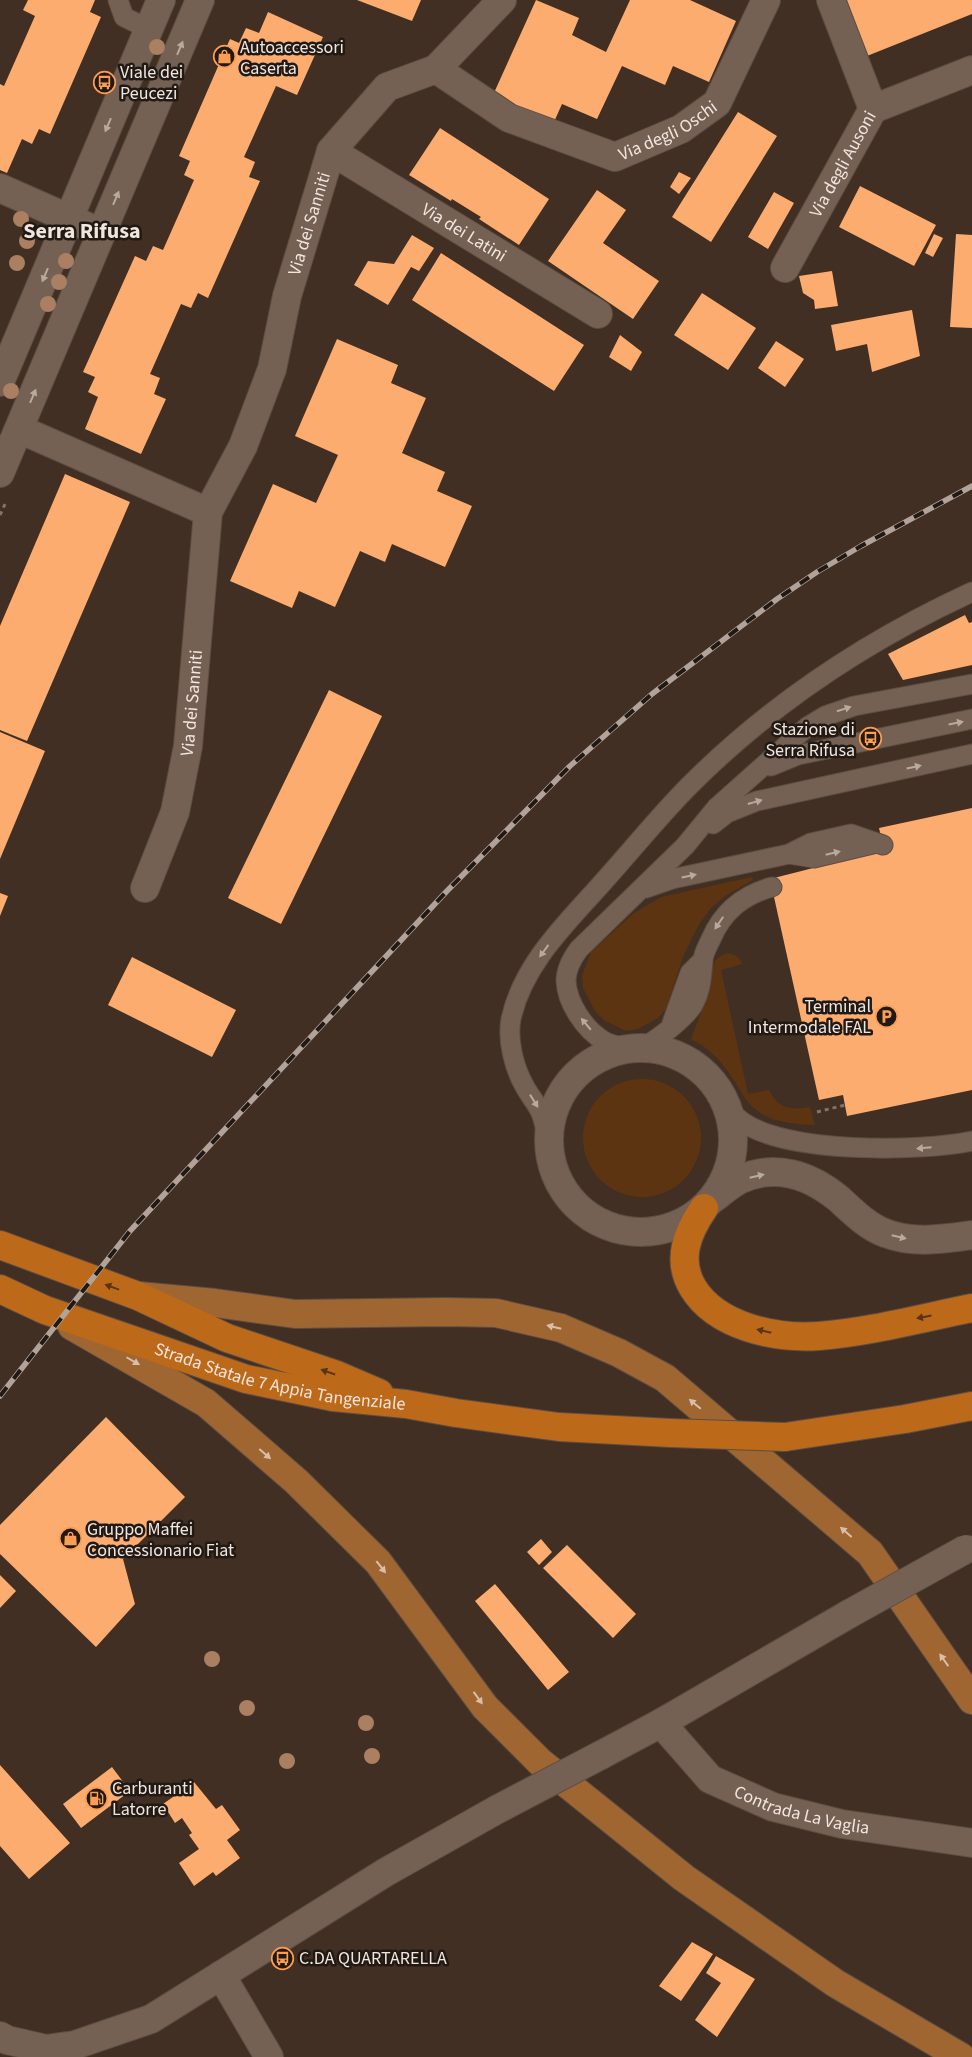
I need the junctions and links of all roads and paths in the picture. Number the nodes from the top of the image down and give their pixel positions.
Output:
1 (118, 0) edge
2 (161, 0) edge
3 (200, 0) edge
4 (502, 0) edge
5 (766, 0) edge
6 (831, 0) edge
7 (149, 29) junction
8 (436, 68) junction
9 (972, 70) edge
10 (873, 109) junction
11 (331, 151) junction
12 (0, 188) edge
13 (69, 218) junction
14 (102, 233) junction
15 (785, 268) dead end
16 (598, 314) dead end
17 (0, 382) edge
18 (19, 429) junction
19 (0, 473) edge
20 (208, 512) junction
21 (972, 592) edge
22 (972, 684) edge
23 (972, 719) edge
24 (972, 754) edge
25 (743, 783) junction
26 (880, 844) dead end
27 (685, 846) junction
28 (610, 874) junction
29 (772, 887) dead end
30 (145, 888) dead end
31 (629, 900) junction
32 (566, 980) junction
33 (635, 1048) junction
34 (845, 1105) dead end
35 (727, 1106) junction
36 (817, 1112) dead end
37 (972, 1141) edge
38 (550, 1147) junction
39 (709, 1203) junction
40 (972, 1235) edge
41 (0, 1245) edge
42 (0, 1289) edge
43 (138, 1296) junction
44 (972, 1308) edge
45 (45, 1310) junction
46 (406, 1404) junction
47 (972, 1406) edge
48 (969, 1548) edge
49 (972, 1700) edge
50 (661, 1723) junction
51 (972, 1843) edge
52 (221, 1975) junction
53 (108, 2035) junction
54 (2, 2043) edge
55 (80, 2057) edge
56 (269, 2057) edge
57 (961, 2057) edge

1 - 7 lane
2 - 7 street
14 -> 3 street
4 - 8 street, Via dei Sanniti
5 - 8 street, Via degli Oschi
6 - 10 street, Via degli Ausoni
7 -> 13 street
8 - 11 street, Via dei Sanniti
9 - 10 street
10 - 15 street, Via degli Ausoni
11 - 16 street, Via dei Latini
11 - 20 street, Via dei Sanniti
12 - 13 street
13 - 14 street
13 -> 17 street
18 -> 14 street
18 - 19 street
18 - 20 street
20 - 30 street, Via dei Sanniti
21 - 28 lane
25 -> 22 lane
25 -> 23 lane
27 -> 24 lane
25 - 27 lane
31 -> 26 lane
27 - 31 lane
28 - 32 lane
28 -> 38 lane
29 -> 33 lane
31 - 32 lane
33 -> 32 lane
33 - 35 street
33 - 38 street
34 - 36 path
37 -> 35 lane
35 - 39 street
38 - 39 street
39 -> 40 street
44 -> 39 highway
43 -> 41 highway, Strada Statale 7 Appia Tangenziale
42 - 45 highway, Strada Statale 7 Appia Tangenziale
46 -> 43 highway, Strada Statale 7 Appia Tangenziale
49 -> 43 main road
45 - 46 highway, Strada Statale 7 Appia Tangenziale
45 -> 57 main road
46 - 47 highway, bridge
48 - 50 street, bridge
50 - 51 street, Contrada La Vaglia
50 - 52 street, bridge
52 - 53 street
52 - 56 street
53 - 54 street
53 - 55 street

